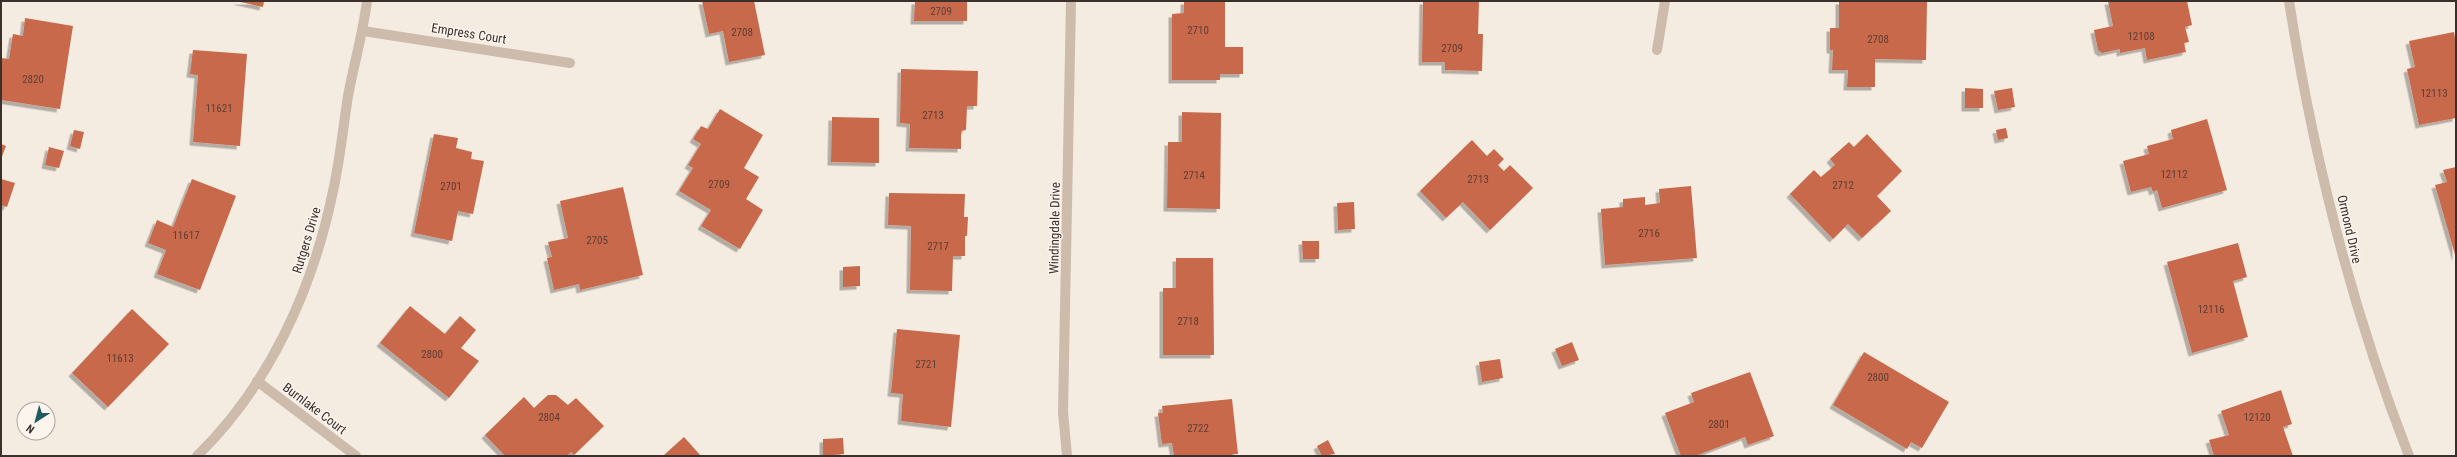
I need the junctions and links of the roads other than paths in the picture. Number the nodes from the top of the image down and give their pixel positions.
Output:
1 (367, 1) edge
2 (1072, 1) edge
3 (1664, 1) edge
4 (2289, 1) edge
5 (363, 31) junction
6 (1657, 50) dead end
7 (570, 63) dead end
8 (257, 381) junction
9 (197, 456) edge
10 (356, 456) edge
11 (1067, 456) edge
12 (2409, 456) edge

1 - 5 street, Rutgers Drive
2 - 11 street, Windingdale Drive
3 - 6 street
4 - 12 street, Ormond Drive
5 - 7 street, Empress Court
5 - 8 street, Rutgers Drive
8 - 9 street, Rutgers Drive
8 - 10 street, Burnlake Court

